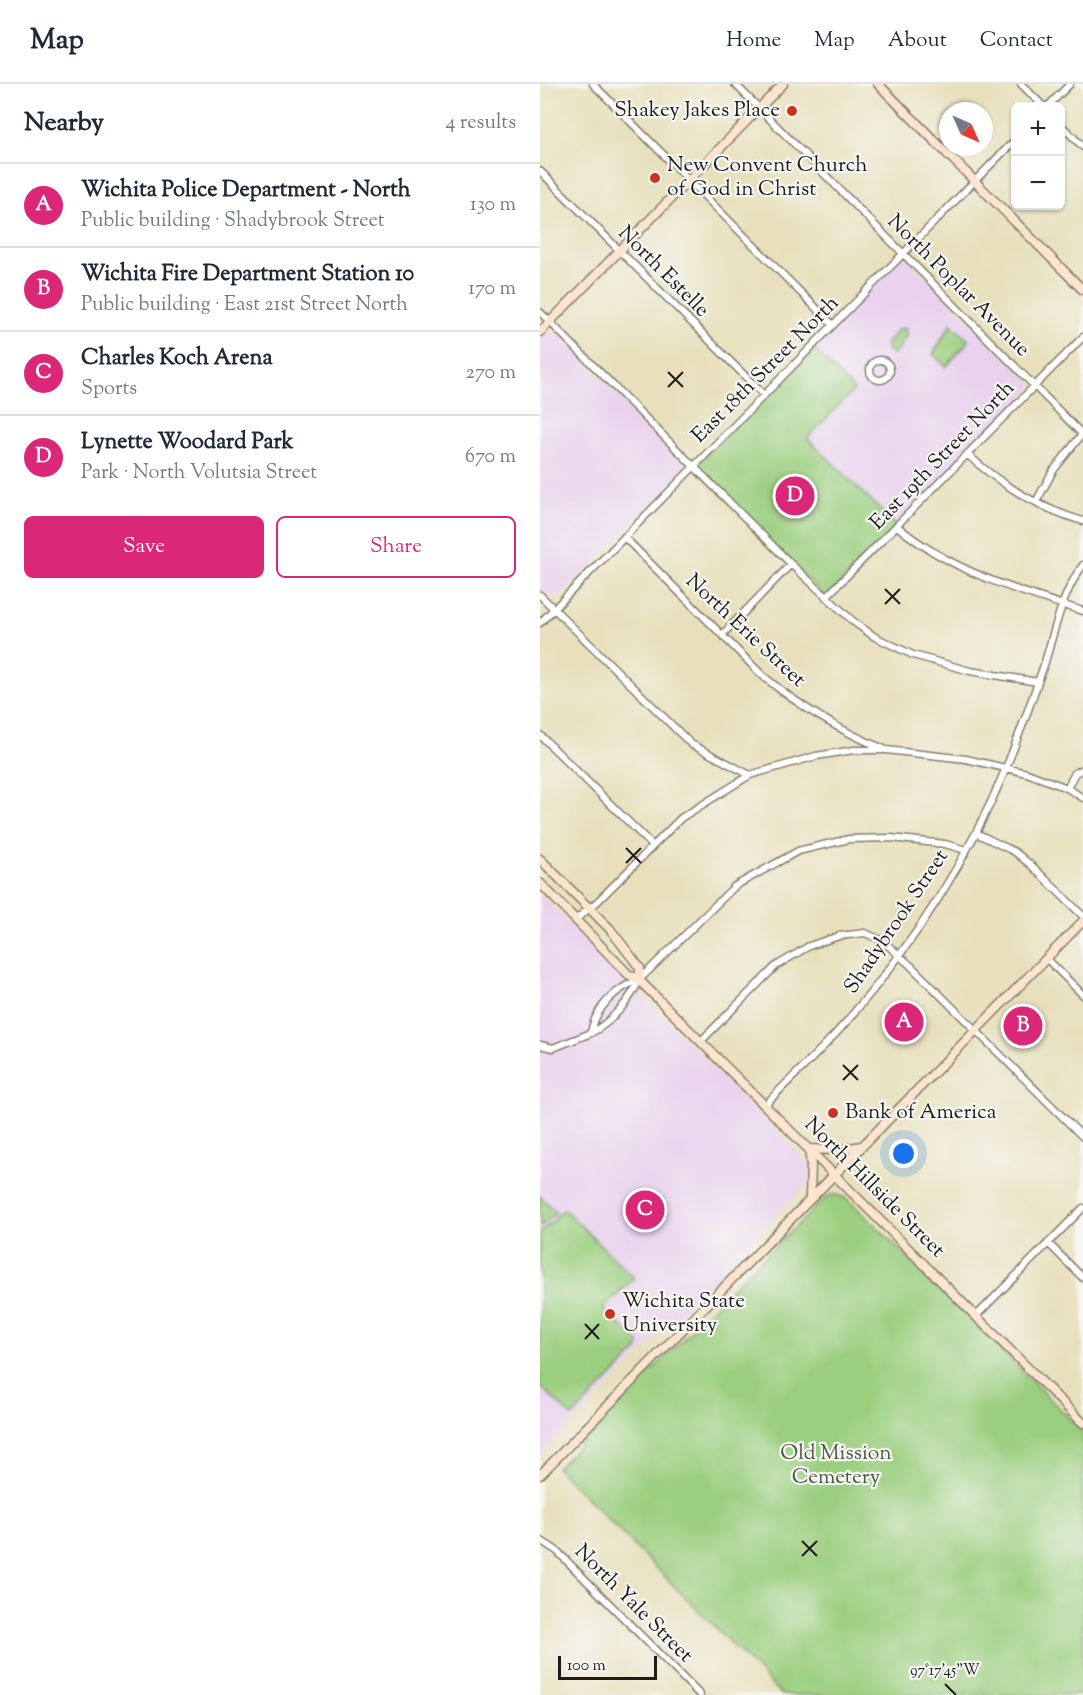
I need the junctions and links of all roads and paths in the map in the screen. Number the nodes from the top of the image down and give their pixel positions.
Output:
1 (593, 84) edge
2 (735, 84) edge
3 (783, 84) edge
4 (878, 84) edge
5 (1020, 84) edge
6 (1070, 84) edge
7 (1040, 102) edge
8 (1050, 102) edge
9 (760, 109) junction
10 (1065, 129) edge
11 (1011, 144) edge
12 (1083, 147) edge
13 (540, 171) edge
14 (690, 180) junction
15 (975, 181) junction
16 (620, 251) junction
17 (903, 253) junction
18 (1083, 290) edge
19 (540, 312) edge
20 (550, 322) junction
21 (833, 325) junction
22 (540, 332) edge
23 (1083, 337) edge
24 (1034, 386) junction
25 (764, 395) junction
26 (1083, 433) edge
27 (967, 454) junction
28 (694, 467) junction
29 (1036, 502) junction
30 (1083, 521) edge
31 (897, 526) junction
32 (624, 537) junction
33 (791, 564) junction
34 (1083, 565) edge
35 (540, 595) edge
36 (826, 597) junction
37 (1063, 605) junction
38 (554, 609) junction
39 (1083, 611) edge
40 (540, 623) edge
41 (723, 634) junction
42 (1038, 682) junction
43 (540, 735) edge
44 (886, 750) junction
45 (1006, 768) junction
46 (1083, 769) edge
47 (750, 775) junction
48 (1067, 788) junction
49 (1083, 798) edge
50 (976, 833) junction
51 (652, 845) junction
52 (966, 850) junction
53 (540, 859) edge
54 (540, 883) edge
55 (589, 908) junction
56 (1083, 916) edge
57 (575, 920) junction
58 (1083, 921) edge
59 (899, 955) junction
60 (1046, 958) junction
61 (639, 980) junction
62 (1083, 995) edge
63 (976, 1029) junction
64 (591, 1033) junction
65 (701, 1041) junction
66 (540, 1045) edge
67 (765, 1105) junction
68 (1083, 1137) edge
69 (863, 1145) junction
70 (809, 1149) junction
71 (834, 1174) junction
72 (810, 1197) junction
73 (1083, 1208) edge
74 (1048, 1243) junction
75 (1083, 1278) edge
76 (976, 1316) junction
77 (1083, 1423) edge
78 (540, 1475) edge
79 (540, 1540) edge
80 (700, 1695) edge

1 - 14 street
2 - 9 street, North Poplar Avenue
3 - 9 main road
4 - 15 main road
5 - 7 street
6 - 8 street
9 - 14 main road
9 - 17 street, North Poplar Avenue
10 - 12 street
11 - 15 street, East 18th Street North
13 - 16 street, North Estelle
14 - 16 main road
14 - 21 street
15 - 17 street, East 18th Street North
15 - 18 main road
16 - 20 main road
16 - 25 street, North Estelle
17 - 21 street, East 18th Street North
17 - 24 street, North Poplar Avenue
19 - 20 street
20 - 22 main road
20 - 28 street
21 - 25 street, East 18th Street North
23 - 24 street, East 19th Street North
24 - 26 street, North Poplar Avenue
24 - 27 street, East 19th Street North
25 - 28 street, East 18th Street North
26 - 29 street
27 - 29 street
27 - 31 street, East 19th Street North
28 - 32 street, East 18th Street North
28 - 33 street
29 - 30 street
31 - 36 street, East 19th Street North
31 - 37 street
32 - 38 street, East 18th Street North
32 - 41 street, North Erie Street
33 - 36 street
33 - 41 street
34 - 37 street, Shadybrook Street
35 - 38 street
36 - 42 street
37 - 39 street
37 - 42 street, Shadybrook Street
38 - 40 street, East 18th Street North
38 - 47 street
41 - 44 street, North Erie Street
42 - 45 street, Shadybrook Street
43 - 51 street
44 - 45 street
44 - 47 street
45 - 48 street
45 - 50 street, Shadybrook Street
46 - 48 street
47 - 51 street
48 - 49 street
50 - 52 street, Shadybrook Street
50 - 56 street
51 - 55 street
52 - 59 street, Shadybrook Street
52 - 61 street
53 - 55 main road, North Hillside Street
54 - 57 main road, North Hillside Street
55 - 57 street
55 - 61 main road, North Hillside Street
57 - 61 main road, North Hillside Street
58 - 60 main road
59 - 63 street
59 - 65 street
59 - 67 street, Shadybrook Street
60 - 62 street
60 - 63 main road
61 - 64 street
61 - 64 street
61 - 65 main road, North Hillside Street
63 - 68 street
63 - 69 main road
64 - 66 street
65 - 67 main road, North Hillside Street
67 - 70 main road, North Hillside Street
69 - 70 main road
69 - 71 main road
70 - 71 main road, North Hillside Street
70 - 72 main road
71 - 72 main road
71 - 76 main road, North Hillside Street
72 - 78 main road
73 - 74 street
74 - 75 street
74 - 76 street
76 - 77 main road, North Hillside Street
79 - 80 street, North Yale Street

